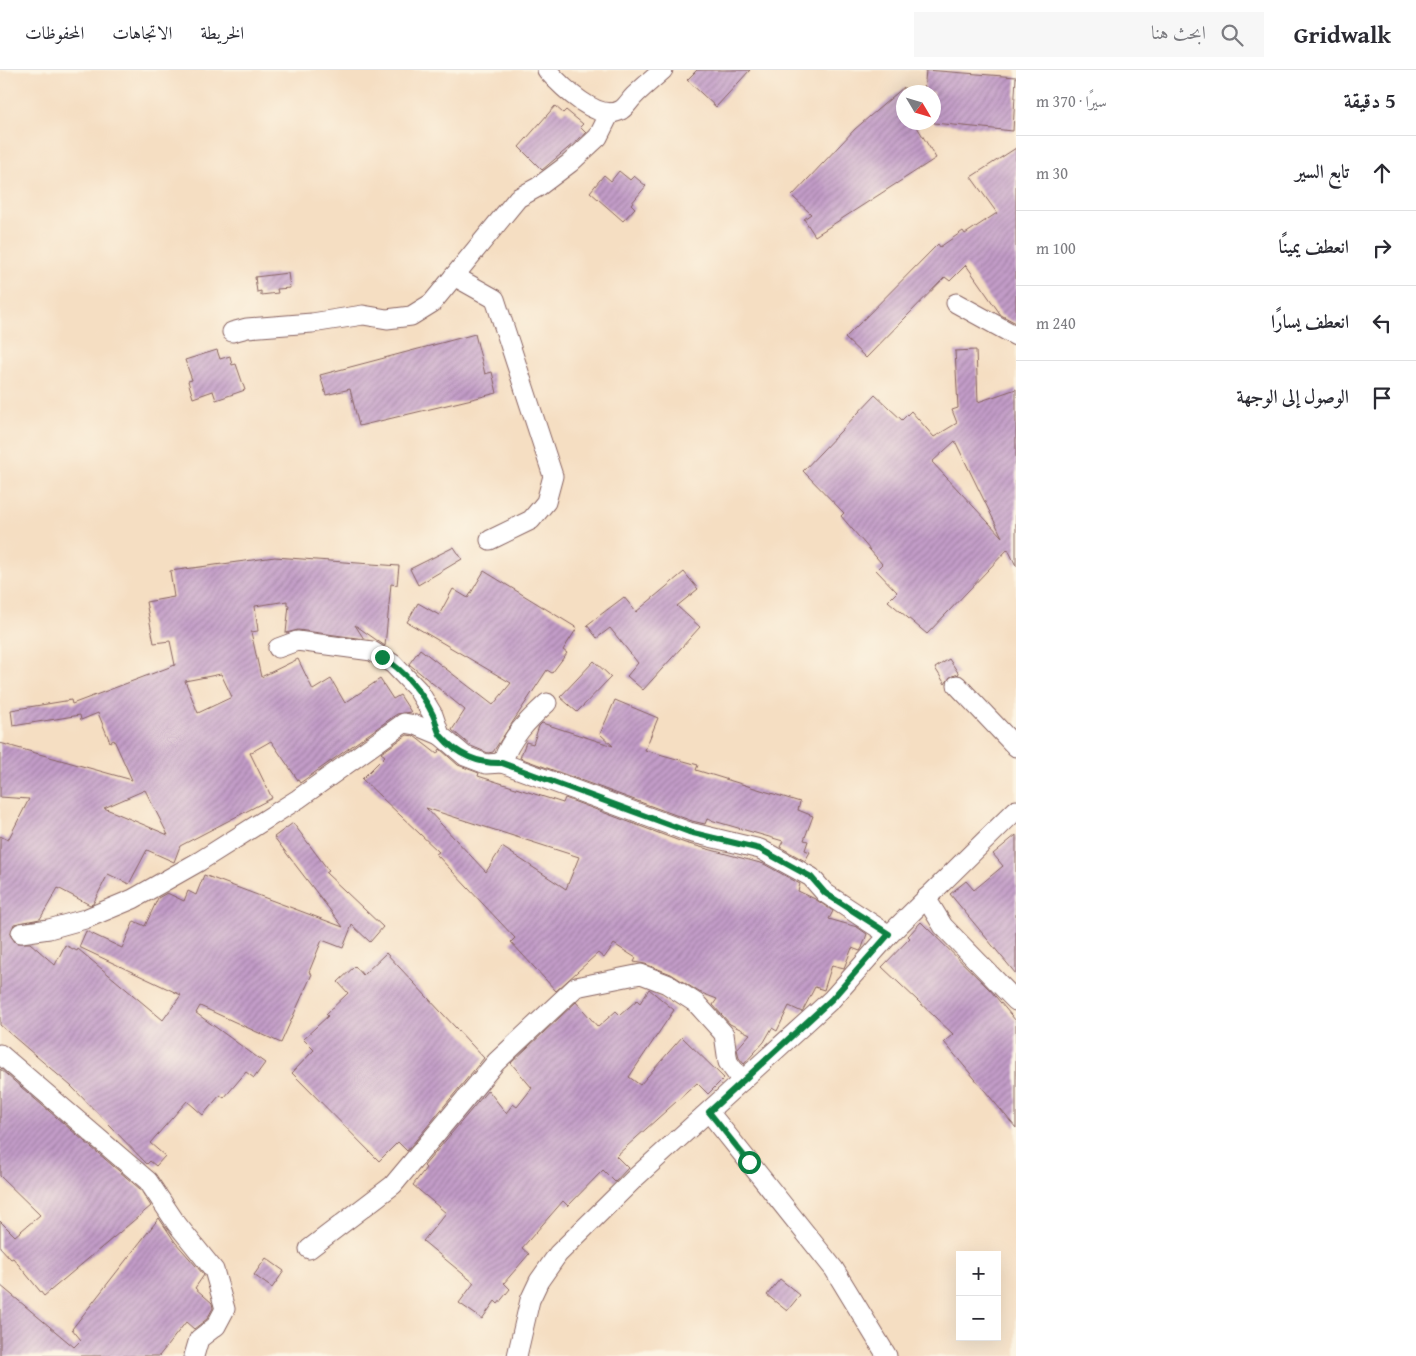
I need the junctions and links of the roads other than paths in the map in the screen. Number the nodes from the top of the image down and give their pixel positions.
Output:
1 (547, 70) edge
2 (663, 70) edge
3 (610, 113) junction
4 (454, 276) junction
5 (956, 303) dead end
6 (232, 332) dead end
7 (1016, 336) edge
8 (490, 540) dead end
9 (278, 648) dead end
10 (958, 685) dead end
11 (547, 703) dead end
12 (440, 735) junction
13 (1016, 747) edge
14 (502, 763) junction
15 (1016, 810) edge
16 (926, 898) junction
17 (21, 932) dead end
18 (889, 934) junction
19 (1016, 1001) edge
20 (0, 1054) edge
21 (742, 1081) junction
22 (709, 1112) junction
23 (309, 1249) dead end
24 (194, 1356) edge
25 (517, 1356) edge
26 (887, 1356) edge

1 - 3 street
2 - 3 street
3 - 4 street
4 - 6 street
4 - 8 street
5 - 7 street
9 - 12 street
10 - 13 street
11 - 14 street
12 - 14 street
12 - 17 street
14 - 18 street
15 - 16 street
16 - 18 street
16 - 19 street
18 - 21 street
20 - 24 street
21 - 22 street
21 - 23 street
22 - 25 street
22 - 26 street

